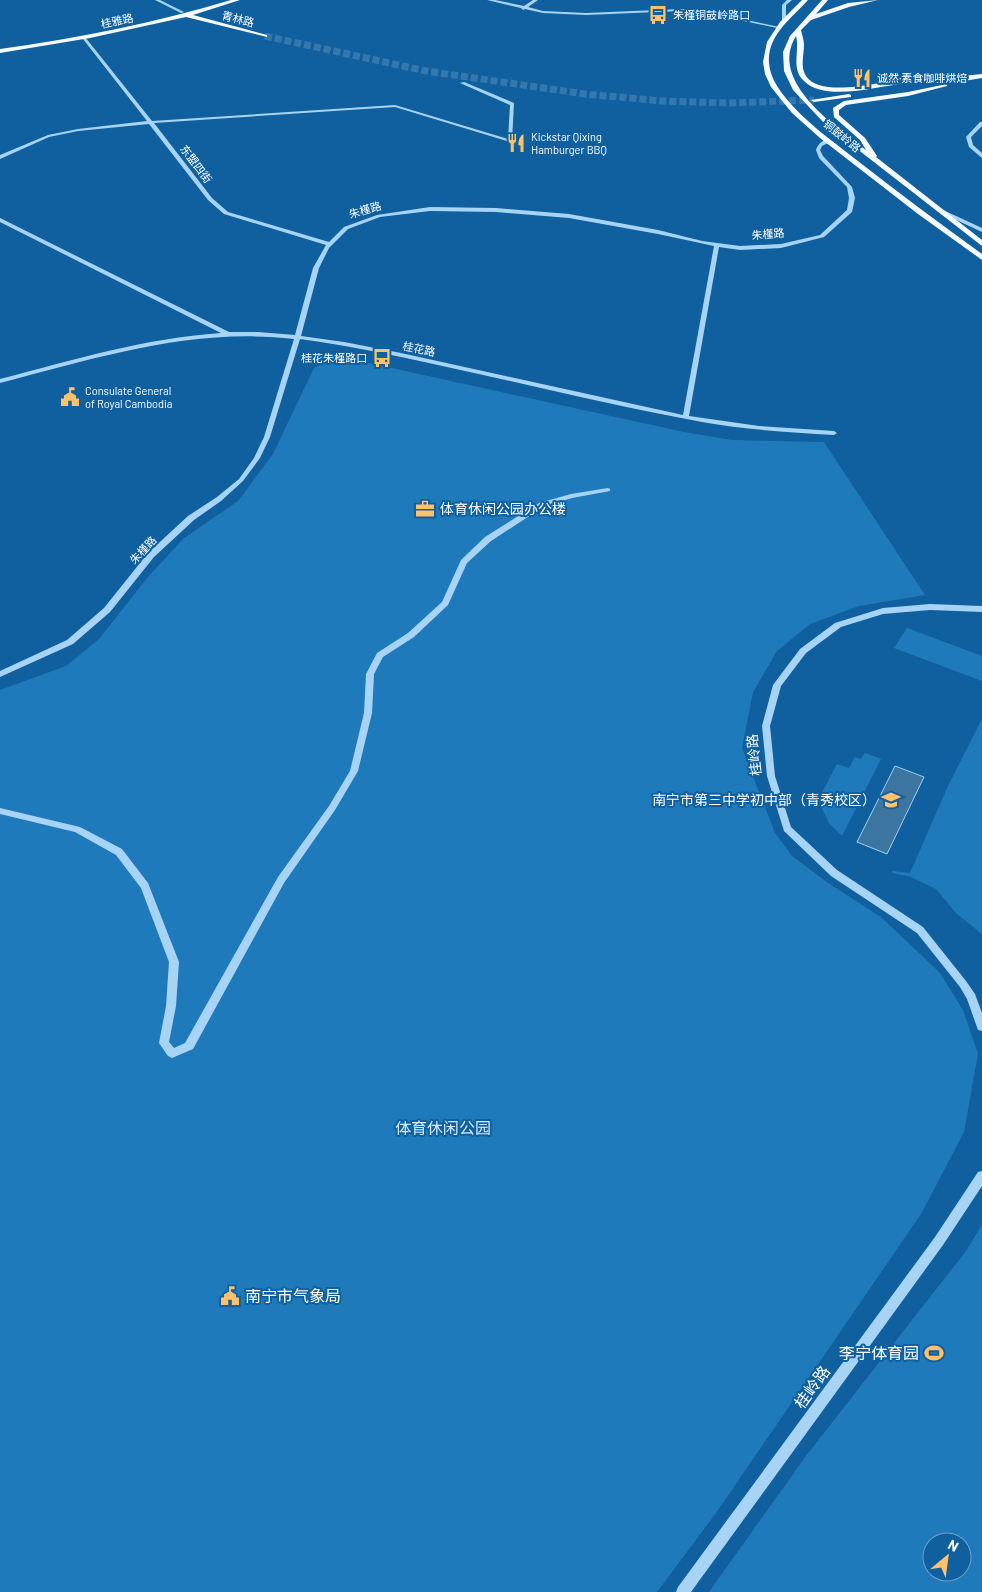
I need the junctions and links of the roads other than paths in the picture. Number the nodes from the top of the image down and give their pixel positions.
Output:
1 (157, 0) edge
2 (222, 0) edge
3 (237, 0) edge
4 (489, 0) edge
5 (536, 0) edge
6 (790, 0) edge
7 (805, 0) edge
8 (824, 0) edge
9 (874, 0) edge
10 (523, 8) junction
11 (183, 13) junction
12 (194, 13) junction
13 (807, 19) junction
14 (784, 20) junction
15 (777, 27) junction
16 (798, 30) junction
17 (86, 38) junction
18 (0, 47) edge
19 (0, 51) edge
20 (982, 76) edge
21 (982, 81) edge
22 (462, 83) dead end
23 (947, 83) junction
24 (812, 98) tunnel mouth
25 (151, 122) junction
26 (982, 123) edge
27 (828, 141) junction
28 (982, 156) edge
29 (0, 157) edge
30 (877, 163) junction
31 (937, 209) junction
32 (0, 220) edge
33 (982, 230) edge
34 (330, 244) junction
35 (982, 244) edge
36 (717, 245) junction
37 (982, 258) edge
38 (228, 334) junction
39 (297, 338) junction
40 (0, 381) edge
41 (686, 418) junction
42 (834, 433) dead end
43 (608, 490) dead end
44 (982, 609) edge
45 (0, 674) edge
46 (0, 811) edge
47 (982, 1027) edge
48 (982, 1176) edge
49 (683, 1592) edge

1 - 11 street
2 - 11 main road, 桂雅路
3 - 12 main road, 桂雅路
4 - 10 street
5 - 10 street
6 - 14 street
7 - 14 main road, 铜鼓岭路
8 - 13 main road, 铜鼓岭路
9 - 13 main road
10 - 15 street
11 - 12 main road, 桂雅路
11 - 12 main road, 青林路
11 - 17 main road, 桂雅路
11 - 18 main road, 桂雅路
13 - 16 main road, 铜鼓岭路
14 - 15 main road, 铜鼓岭路
15 - 27 main road, 铜鼓岭路
16 - 23 main road
16 - 30 main road, 铜鼓岭路
17 - 19 main road, 桂雅路
17 - 25 street, 东盟四街
20 - 23 main road
21 - 23 main road
22 - 25 street
23 - 24 main road
23 - 30 main road
25 - 29 street
25 - 34 street, 东盟四街
26 - 28 street
27 - 36 street, 朱槿路
27 - 37 main road, 铜鼓岭路
30 - 31 main road, 铜鼓岭路
31 - 33 street
31 - 35 main road, 铜鼓岭路
32 - 38 street
34 - 36 street, 朱槿路
34 - 39 street, 朱槿路
36 - 41 street
38 - 39 street, 桂花路
38 - 40 street, 桂花路
39 - 41 street, 桂花路
39 - 45 street, 朱槿路
41 - 42 street, 桂花路
43 - 46 street
44 - 47 street, 桂岭路
48 - 49 street, 桂岭路

